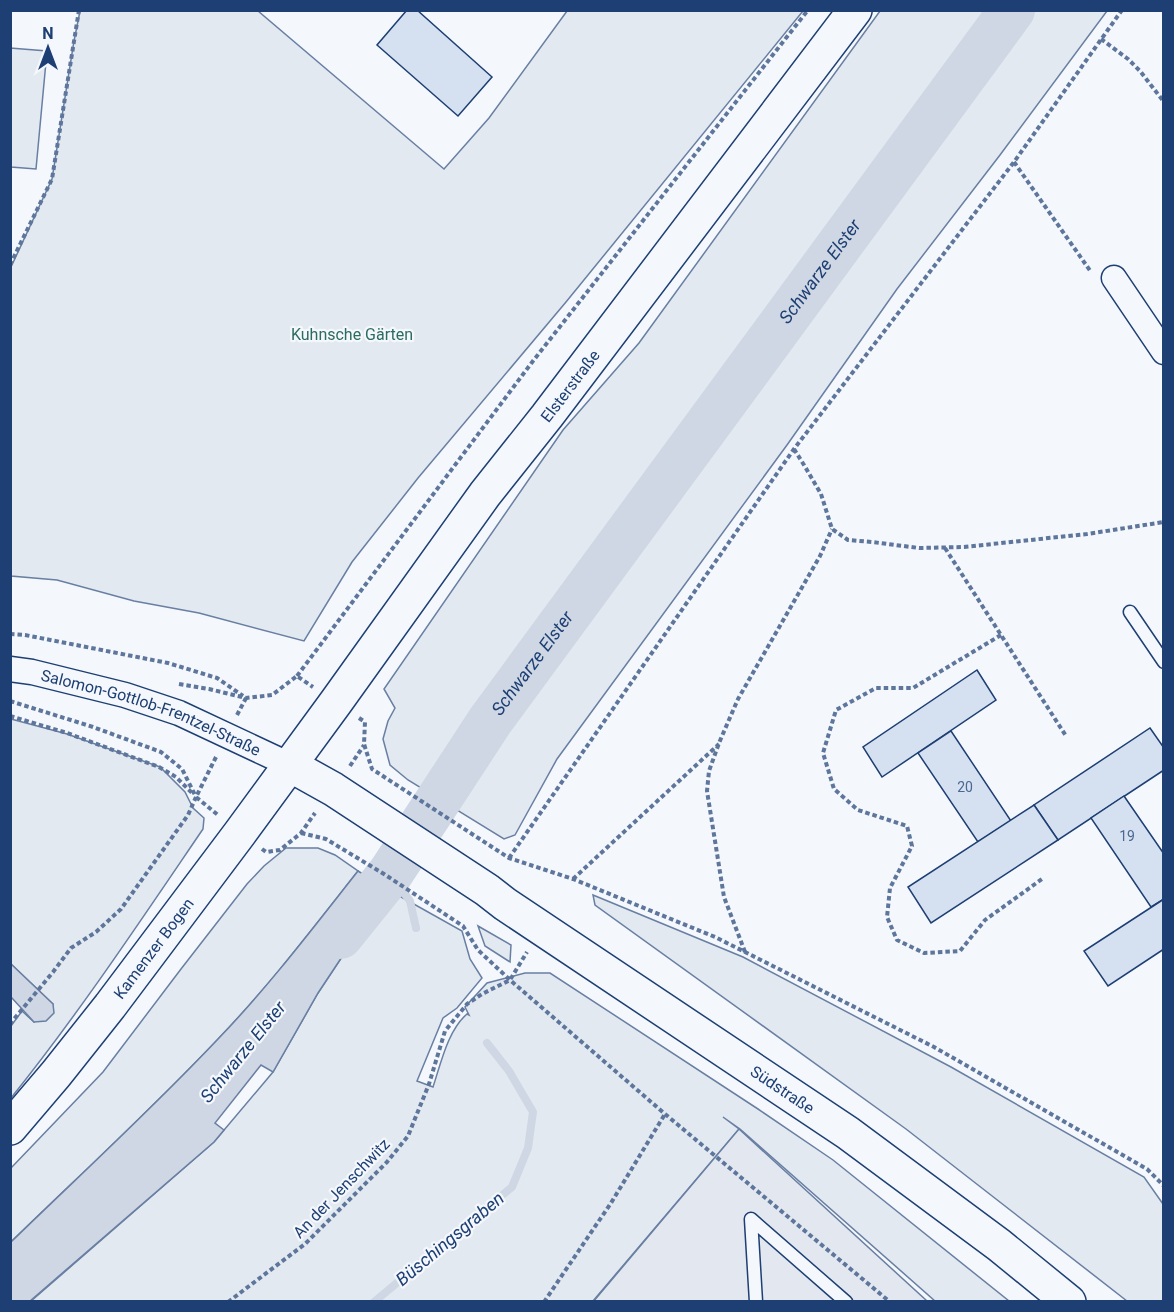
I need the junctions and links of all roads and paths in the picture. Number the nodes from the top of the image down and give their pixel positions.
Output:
1 (79, 10) edge
2 (808, 10) edge
3 (855, 10) edge
4 (1122, 10) edge
5 (1101, 39) junction
6 (1164, 92) edge
7 (1160, 98) junction
8 (1164, 102) edge
9 (1014, 162) junction
10 (10, 265) edge
11 (1114, 278) joint
12 (1164, 352) edge
13 (794, 449) junction
14 (1164, 522) edge
15 (832, 529) junction
16 (944, 547) junction
17 (1130, 612) dead end
18 (10, 634) edge
19 (1002, 635) junction
20 (1164, 662) edge
21 (10, 669) edge
22 (297, 676) dead end
23 (246, 698) dead end
24 (10, 702) edge
25 (10, 716) edge
26 (1066, 736) dead end
27 (719, 743) junction
28 (290, 765) junction
29 (372, 769) dead end
30 (196, 797) junction
31 (301, 833) dead end
32 (509, 858) junction
33 (573, 879) junction
34 (1042, 879) dead end
35 (542, 928) junction
36 (745, 952) junction
37 (510, 980) junction
38 (10, 1024) edge
39 (664, 1114) junction
40 (10, 1128) edge
41 (1164, 1186) edge
42 (228, 1302) edge
43 (544, 1302) edge
44 (756, 1302) edge
45 (846, 1302) edge
46 (890, 1302) edge
47 (1070, 1302) edge

1 - 10 path
2 - 22 path
3 - 28 main road, Elsterstraße
4 - 5 path
5 - 7 path
5 - 9 path
6 - 7 path
7 - 8 path
9 - 11 path
9 - 13 path
11 - 12 street
13 - 15 path
13 - 32 path
14 - 16 path
15 - 16 path
15 - 27 path
16 - 19 path
17 - 20 lane
18 - 23 path
19 - 26 path
19 - 34 path
21 - 28 street, Salomon-Gottlob-Frentzel-Straße
24 - 30 path
25 - 30 path
27 - 33 path
27 - 36 path
28 - 35 main road, Südstraße
28 - 40 main road, Kamenzer Bogen
29 - 32 path
30 - 38 path
31 - 37 path
32 - 33 path
33 - 36 path
35 - 37 path
35 - 47 main road, Südstraße
36 - 41 path
37 - 39 path
37 - 42 path, An der Jenschwitz
39 - 43 path
39 - 46 path
44 - 45 lane

